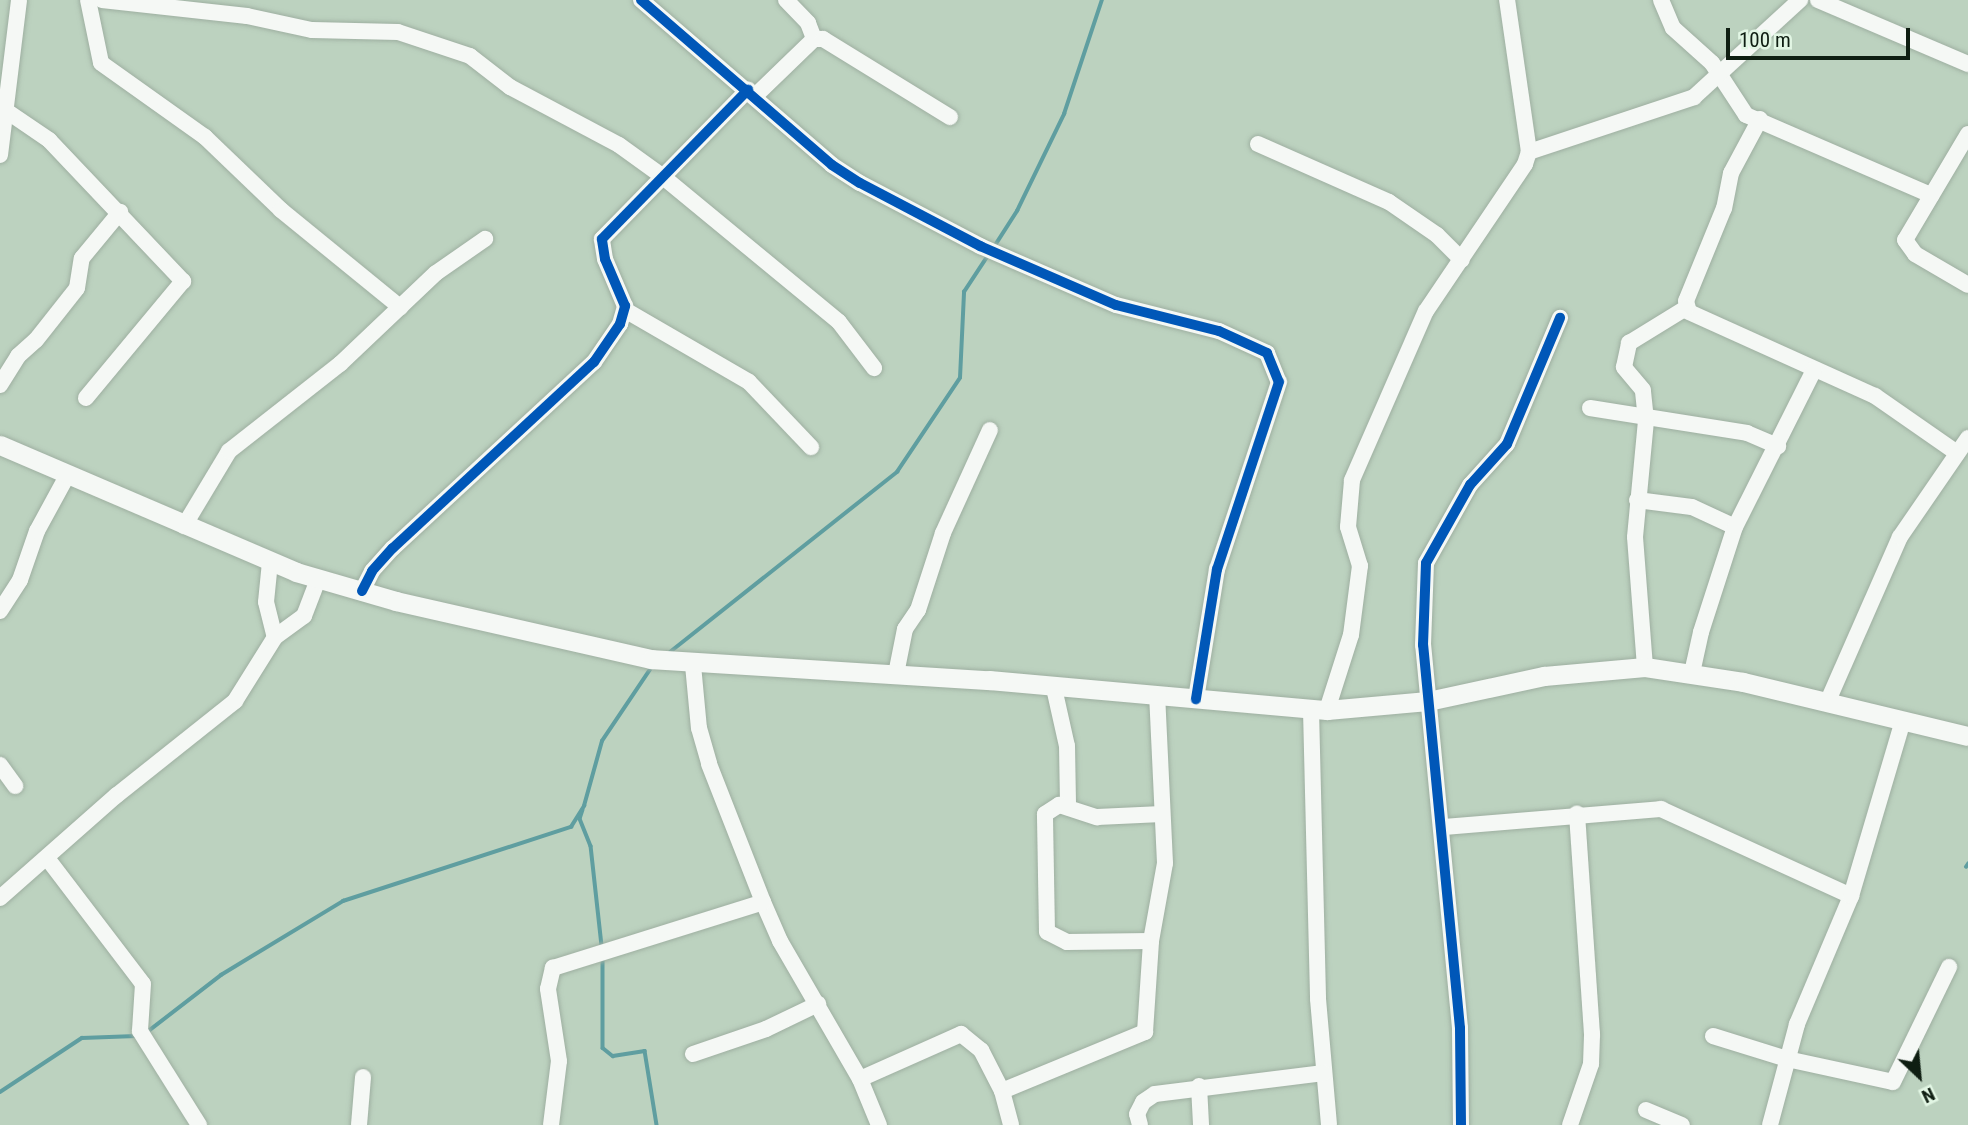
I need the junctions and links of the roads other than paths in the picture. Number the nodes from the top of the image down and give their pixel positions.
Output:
1 (19, 0) edge
2 (88, 0) edge
3 (102, 0) edge
4 (641, 0) edge
5 (786, 0) edge
6 (1507, 0) edge
7 (1661, 0) edge
8 (1800, 0) edge
9 (1818, 0) edge
10 (814, 38) junction
11 (1968, 64) edge
12 (1720, 75) junction
13 (752, 93) junction
14 (8, 112) junction
15 (950, 117) dead end
16 (1760, 119) junction
17 (1968, 134) edge
18 (1258, 144) dead end
19 (1529, 152) junction
20 (0, 155) edge
21 (662, 176) junction
22 (1931, 195) junction
23 (120, 212) junction
24 (485, 239) dead end
25 (1462, 260) junction
26 (1968, 285) edge
27 (400, 307) junction
28 (1686, 308) junction
29 (625, 310) junction
30 (1560, 318) dead end
31 (874, 368) dead end
32 (1814, 370) junction
33 (0, 385) edge
34 (86, 398) dead end
35 (1590, 408) dead end
36 (1646, 420) junction
37 (990, 430) dead end
38 (1968, 438) edge
39 (0, 445) edge
40 (1778, 446) junction
41 (811, 447) dead end
42 (1957, 453) junction
43 (67, 476) junction
44 (1637, 500) junction
45 (184, 526) junction
46 (1735, 527) junction
47 (270, 562) junction
48 (318, 579) junction
49 (362, 591) junction
50 (0, 611) edge
51 (275, 637) junction
52 (693, 664) junction
53 (1644, 667) junction
54 (1692, 673) junction
55 (896, 674) junction
56 (1054, 688) junction
57 (1157, 696) junction
58 (1196, 699) junction
59 (1428, 701) junction
60 (1827, 704) junction
61 (1319, 710) junction
62 (1902, 721) junction
63 (1968, 736) edge
64 (0, 765) edge
65 (15, 786) dead end
66 (1068, 805) junction
67 (1162, 814) junction
68 (1577, 814) junction
69 (1443, 827) junction
70 (47, 858) junction
71 (1851, 896) junction
72 (0, 898) edge
73 (763, 902) junction
74 (1151, 940) junction
75 (1949, 967) dead end
76 (818, 1004) junction
77 (1713, 1036) dead end
78 (693, 1054) dead end
79 (1787, 1059) junction
80 (1324, 1073) junction
81 (363, 1077) dead end
82 (860, 1079) junction
83 (1199, 1086) junction
84 (1002, 1091) junction
85 (1646, 1110) dead end
86 (199, 1125) edge
87 (359, 1125) edge
88 (551, 1125) edge
89 (879, 1125) edge
90 (1011, 1125) edge
91 (1140, 1125) edge
92 (1201, 1125) edge
93 (1329, 1125) edge
94 (1461, 1125) edge
95 (1570, 1125) edge
96 (1682, 1125) edge
97 (1770, 1125) edge

1 - 14 street
2 - 27 street
3 - 21 street
4 - 13 street
5 - 10 street
6 - 19 street
7 - 12 street
8 - 12 street
9 - 11 street
10 - 13 street
10 - 15 street
12 - 16 street
12 - 19 street
13 - 21 street
13 - 58 street
14 - 20 street
14 - 23 street
16 - 22 street
16 - 28 street
17 - 22 street
18 - 25 street
19 - 25 street
21 - 29 street
21 - 31 street
22 - 26 street
23 - 33 street
23 - 34 street
24 - 27 street
25 - 61 street
27 - 45 street
28 - 32 street
28 - 36 street
29 - 41 street
29 - 49 street
30 - 59 street
32 - 40 street
32 - 42 street
35 - 36 street
36 - 40 street
36 - 44 street
37 - 55 street
38 - 42 street
39 - 43 main road
40 - 46 street
42 - 60 street
43 - 45 main road
43 - 50 street
44 - 46 street
44 - 53 street
45 - 47 main road
46 - 54 street
47 - 48 main road
47 - 51 street
48 - 49 main road
48 - 51 street
49 - 52 main road
51 - 70 street
52 - 55 main road
52 - 73 street
53 - 54 main road
53 - 59 main road
54 - 60 main road
55 - 56 main road
56 - 57 main road
56 - 66 street
57 - 58 main road
57 - 67 street
58 - 61 main road
59 - 61 main road
59 - 69 street
60 - 62 main road
61 - 80 street
62 - 63 main road
62 - 71 street
64 - 65 street
66 - 67 street
66 - 74 street
67 - 74 street
68 - 69 street
68 - 71 street
68 - 95 street
69 - 94 street
70 - 72 street
70 - 86 street
71 - 79 street
73 - 76 street
73 - 88 street
74 - 84 street
75 - 79 street
76 - 78 street
76 - 82 street
77 - 79 street
79 - 97 street
80 - 83 street
80 - 93 street
81 - 87 street
82 - 84 street
82 - 89 street
83 - 91 street
83 - 92 street
84 - 90 street
85 - 96 street

